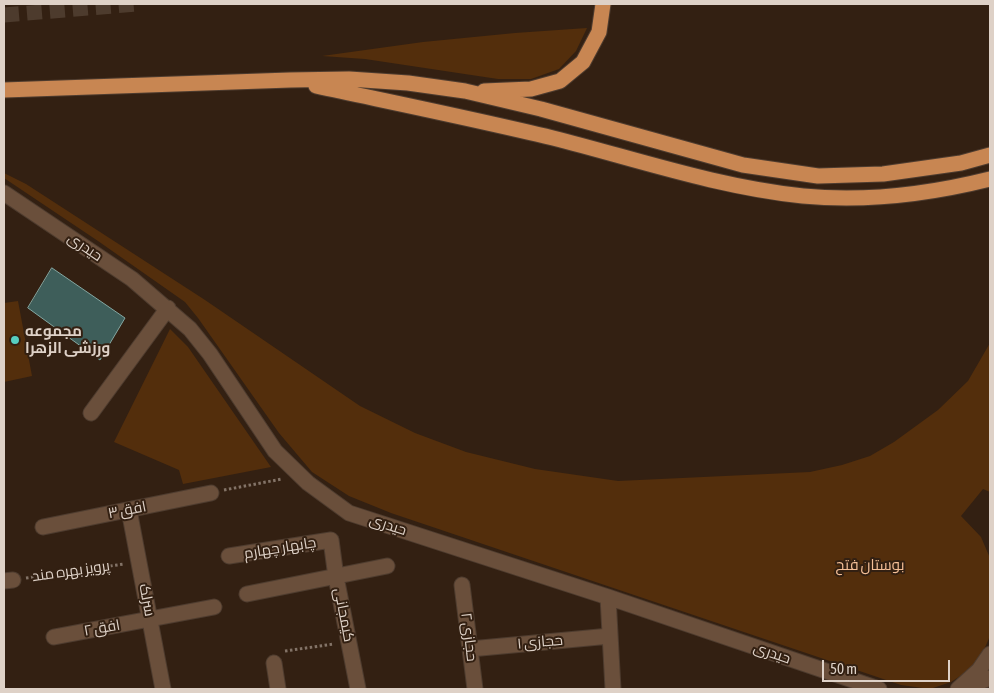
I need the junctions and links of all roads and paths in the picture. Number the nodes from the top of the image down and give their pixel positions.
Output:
1 (603, 4) edge
2 (290, 80) junction
3 (4, 90) edge
4 (465, 91) junction
5 (990, 155) edge
6 (990, 179) edge
7 (4, 193) edge
8 (168, 308) junction
9 (91, 412) dead end
10 (300, 475) junction
11 (212, 493) joint
12 (128, 510) junction
13 (43, 527) dead end
14 (331, 540) joint
15 (229, 556) dead end
16 (139, 562) junction
17 (386, 566) dead end
18 (336, 577) junction
19 (8, 580) edge
20 (462, 585) dead end
21 (247, 594) dead end
22 (608, 597) junction
23 (214, 606) dead end
24 (151, 619) junction
25 (610, 636) junction
26 (54, 637) dead end
27 (350, 642) junction
28 (470, 648) junction
29 (284, 651) dead end
30 (990, 654) edge
31 (274, 663) dead end
32 (990, 678) edge
33 (163, 689) edge
34 (278, 689) edge
35 (358, 689) edge
36 (475, 689) edge
37 (613, 689) edge
38 (879, 689) edge
39 (959, 689) edge

1 - 4 highway
2 - 3 highway
2 - 4 highway
2 - 6 highway
4 - 5 highway
7 - 8 street, حیدری
8 - 9 street
8 - 10 street, حیدری
10 - 11 path
10 - 22 street, حیدری
11 - 12 street, افق ۳
12 - 13 street, افق ۳
12 - 16 street, سرلک
14 - 15 street, چابهار چهارم
14 - 18 street, کیمجانی
16 - 19 path, پرویز بهره‌ مند
16 - 24 street, سرلک
17 - 18 street
18 - 21 street
18 - 27 street, کیمجانی
20 - 28 street, حجازی ۲
22 - 25 street
22 - 38 street, حیدری
23 - 24 street, افق ۲
24 - 26 street, افق ۲
24 - 33 street, سرلک
25 - 28 street, حجازی ۱
25 - 37 street
27 - 29 path
27 - 35 street, کیمجانی
28 - 36 street, حجازی ۲
30 - 39 street
31 - 34 street
32 - 39 street

